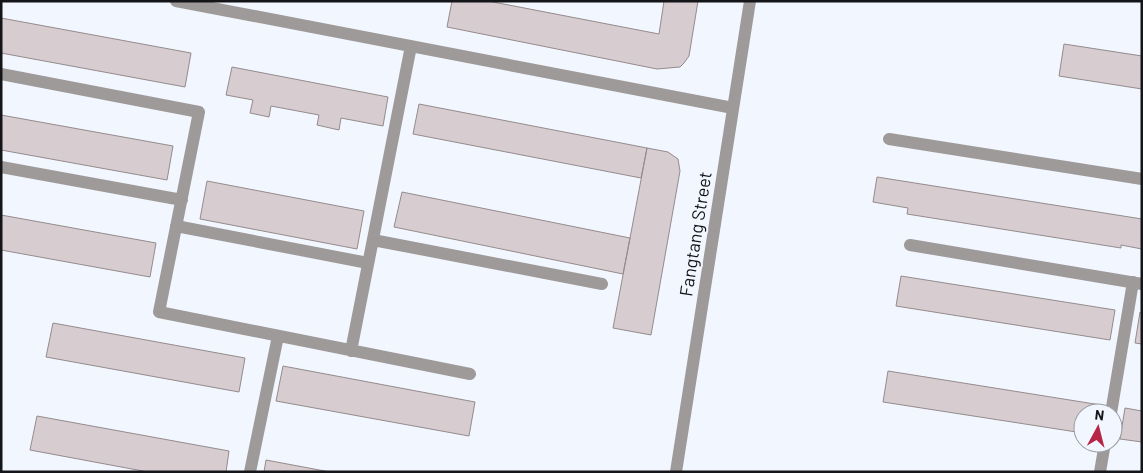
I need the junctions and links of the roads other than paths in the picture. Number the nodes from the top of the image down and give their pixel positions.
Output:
1 (176, 1) edge
2 (750, 1) edge
3 (411, 46) junction
4 (1, 74) edge
5 (733, 108) junction
6 (889, 138) dead end
7 (1, 167) edge
8 (1142, 179) edge
9 (182, 200) junction
10 (176, 226) junction
11 (373, 240) junction
12 (910, 246) dead end
13 (368, 262) junction
14 (1137, 283) edge
15 (602, 284) dead end
16 (278, 336) junction
17 (351, 350) junction
18 (470, 374) dead end
19 (1113, 403) edge
20 (1103, 453) edge
21 (250, 472) edge
22 (676, 472) edge
23 (1100, 472) edge

1 - 3 street
2 - 5 street, Fangtang Street
3 - 5 street
3 - 11 street
4 - 9 street
5 - 22 street, Fangtang Street
6 - 8 street
7 - 9 street
9 - 10 street
10 - 13 street
10 - 16 street
11 - 13 street
11 - 15 street
12 - 14 street
13 - 17 street
14 - 19 street
16 - 17 street
16 - 21 street
17 - 18 street
20 - 23 street

